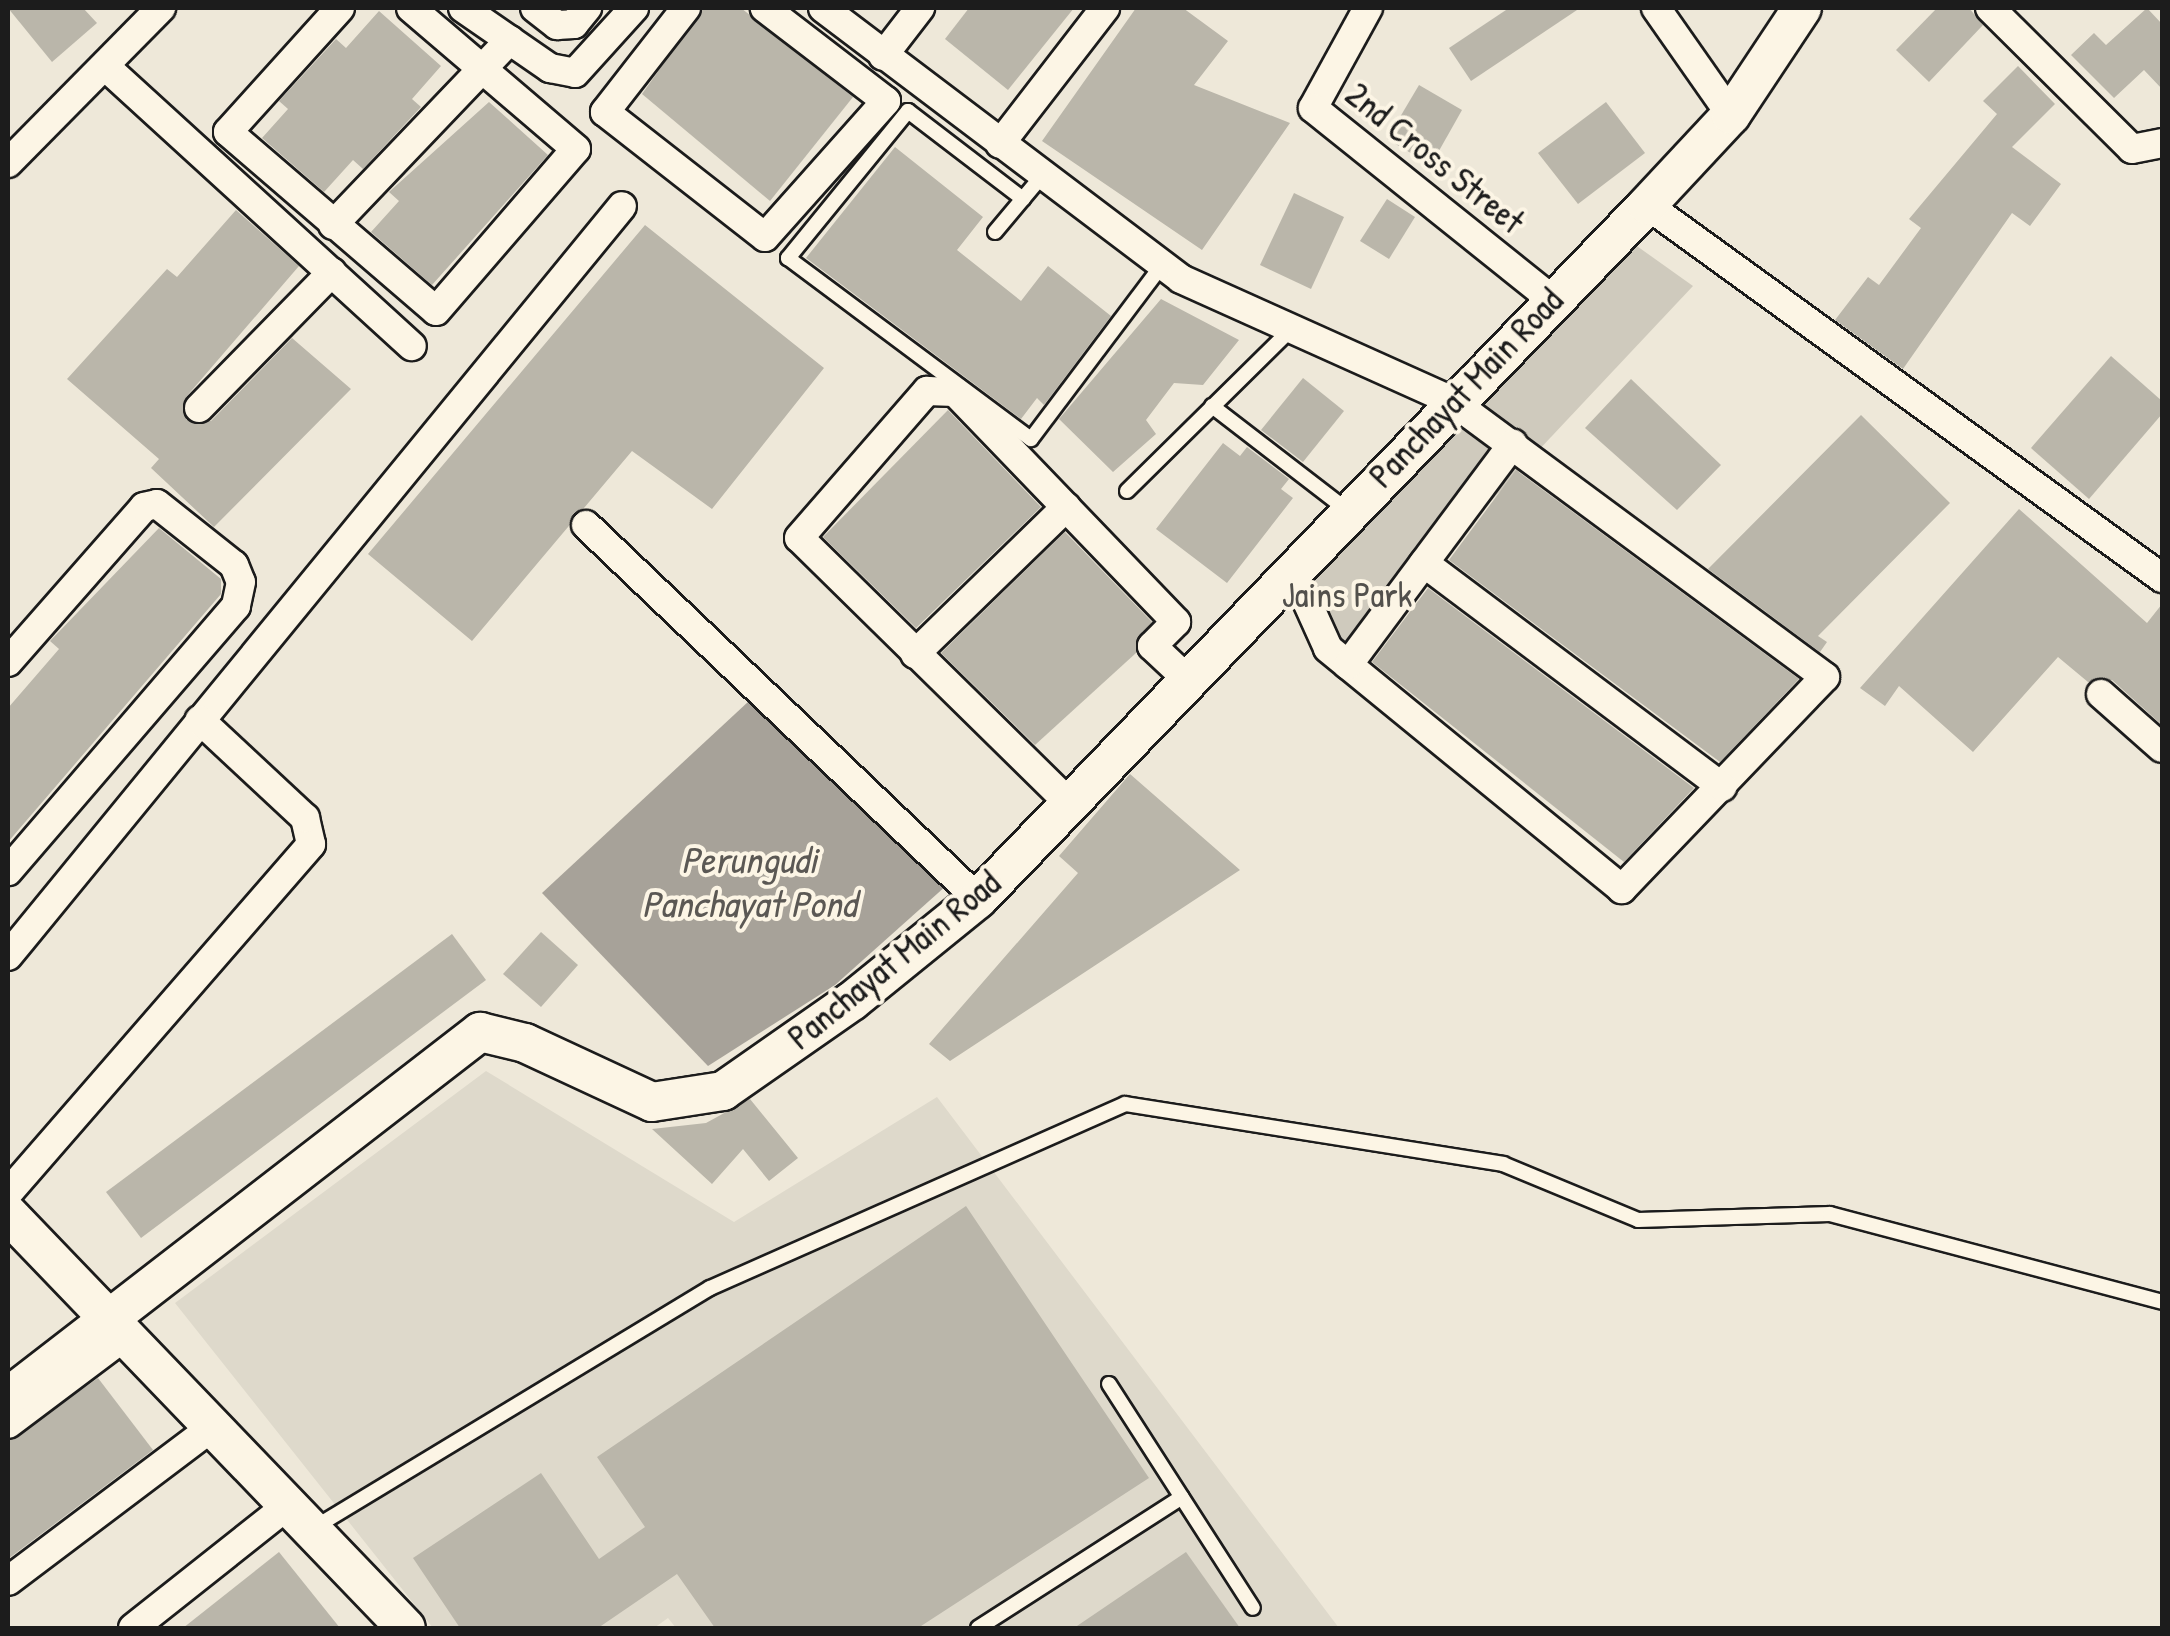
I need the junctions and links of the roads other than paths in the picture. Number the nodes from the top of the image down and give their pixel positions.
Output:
1 (161, 8) edge
2 (340, 8) edge
3 (411, 8) edge
4 (463, 8) edge
5 (534, 8) edge
6 (587, 8) edge
7 (634, 8) edge
8 (686, 8) edge
9 (766, 8) edge
10 (823, 8) edge
11 (918, 8) edge
12 (1106, 8) edge
13 (1368, 8) edge
14 (1656, 8) edge
15 (1802, 8) edge
16 (1990, 8) edge
17 (802, 18) edge
18 (510, 40) junction
19 (884, 56) junction
20 (106, 67) junction
21 (480, 72) junction
22 (1730, 114) junction
23 (2162, 143) edge
24 (1000, 144) junction
25 (8, 163) edge
26 (1042, 176) junction
27 (1022, 199) junction
28 (1646, 205) junction
29 (622, 206) dead end
30 (333, 225) junction
31 (995, 232) dead end
32 (1162, 265) junction
33 (332, 272) junction
34 (1551, 300) junction
35 (1287, 332) junction
36 (412, 346) dead end
37 (1452, 401) junction
38 (1212, 406) junction
39 (199, 408) dead end
40 (1513, 444) junction
41 (1126, 491) dead end
42 (1066, 507) junction
43 (1347, 510) junction
44 (586, 526) dead end
45 (1424, 563) junction
46 (1284, 577) junction
47 (2162, 578) edge
48 (915, 654) junction
49 (8, 662) edge
50 (1348, 665) junction
51 (1188, 679) junction
52 (2101, 694) dead end
53 (200, 720) junction
54 (2162, 748) edge
55 (1722, 787) junction
56 (1069, 804) junction
57 (8, 871) edge
58 (978, 899) junction
59 (8, 956) edge
60 (8, 1193) edge
61 (8, 1214) edge
62 (2162, 1302) edge
63 (122, 1325) junction
64 (1109, 1384) dead end
65 (8, 1397) edge
66 (8, 1424) edge
67 (212, 1427) junction
68 (1182, 1498) junction
69 (295, 1521) junction
70 (8, 1582) edge
71 (1253, 1608) dead end
72 (396, 1625) edge
73 (133, 1628) edge
74 (978, 1628) edge

1 - 20 street
2 - 30 street
3 - 21 street
4 - 18 street
5 - 6 street
7 - 18 street
8 - 17 street
9 - 17 street
10 - 19 street
11 - 19 street
12 - 24 street
13 - 34 street, 2nd Cross Street
14 - 22 street
15 - 22 street, Panchayat Main Road
16 - 23 street
18 - 21 street
19 - 24 street
20 - 25 street
20 - 33 street
21 - 30 street
21 - 30 street
22 - 28 street, Panchayat Main Road
24 - 26 street
26 - 27 lane
26 - 32 street
27 - 31 lane
27 - 32 lane
28 - 34 street, Panchayat Main Road
28 - 47 street
29 - 53 street
32 - 35 street
33 - 36 street
33 - 39 street
34 - 37 street, Panchayat Main Road
35 - 37 street
35 - 38 lane
37 - 40 street
37 - 43 street, Panchayat Main Road
38 - 41 lane
38 - 43 lane
40 - 45 street
40 - 55 street
42 - 48 street
42 - 48 street
42 - 51 street
43 - 46 street, Panchayat Main Road
44 - 58 street
45 - 50 street
45 - 55 street
46 - 50 street
46 - 51 street, Panchayat Main Road
48 - 56 street
49 - 57 street
50 - 55 street
51 - 56 street, Panchayat Main Road
52 - 54 street
53 - 59 street
53 - 60 street
56 - 58 street, Panchayat Main Road
58 - 63 street, Panchayat Main Road
61 - 63 street
62 - 69 lane
63 - 65 street, Panchayat Main Road
63 - 66 street
63 - 67 street
64 - 68 lane
67 - 69 street
67 - 70 street
68 - 71 lane
68 - 74 lane
69 - 72 street
69 - 73 street

